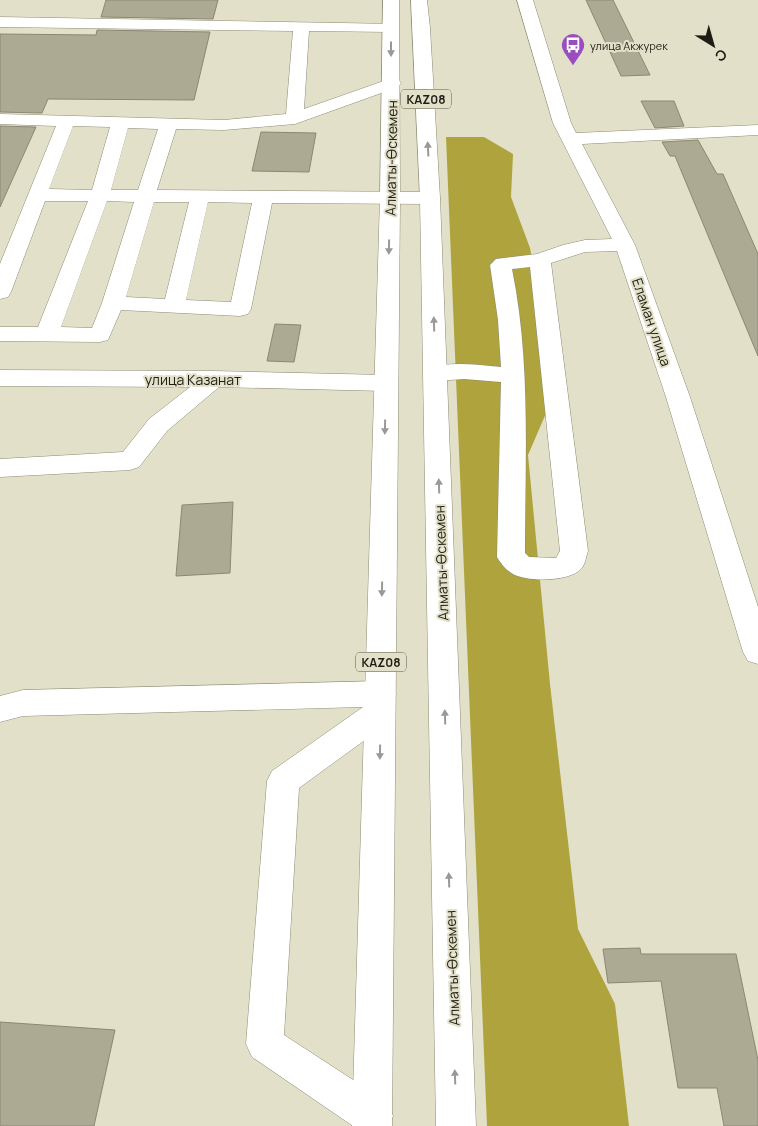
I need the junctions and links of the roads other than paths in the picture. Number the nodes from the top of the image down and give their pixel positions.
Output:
1 (391, 0) edge
2 (419, 0) edge
3 (525, 0) edge
4 (0, 22) edge
5 (301, 26) junction
6 (391, 27) junction
7 (392, 83) junction
8 (0, 119) edge
9 (295, 119) junction
10 (67, 120) junction
11 (121, 122) junction
12 (168, 124) junction
13 (758, 130) edge
14 (570, 139) junction
15 (36, 195) junction
16 (100, 195) junction
17 (146, 196) junction
18 (200, 196) junction
19 (264, 198) junction
20 (390, 198) junction
21 (430, 198) junction
22 (625, 245) junction
23 (540, 260) junction
24 (0, 292) edge
25 (112, 304) junction
26 (174, 306) junction
27 (0, 334) edge
28 (47, 334) junction
29 (436, 373) junction
30 (513, 376) junction
31 (0, 378) edge
32 (214, 379) junction
33 (385, 382) junction
34 (0, 468) edge
35 (758, 652) edge
36 (381, 703) junction
37 (0, 709) edge
38 (372, 1121) edge
39 (456, 1126) edge

1 - 6 main road, Алматы-Өскемен / KAZ08
21 -> 2 main road, Алматы-Өскемен / KAZ08
3 - 14 main road, Еламан улица
4 - 5 main road
5 - 6 main road
5 - 9 main road
6 -> 7 main road, Алматы-Өскемен / KAZ08
7 - 9 main road
7 - 20 main road, Алматы-Өскемен / KAZ08
8 - 10 main road
9 - 12 main road
10 - 11 main road
10 - 15 main road
11 - 12 main road
11 - 16 main road
12 - 17 main road
13 - 14 main road
14 - 22 main road, Еламан улица
15 - 16 main road
15 - 24 main road
16 - 17 main road
16 - 28 main road
17 - 18 main road
17 - 25 main road
18 - 19 main road
18 - 26 main road
19 - 20 main road
19 - 26 main road
20 - 21 main road
20 -> 33 main road, Алматы-Өскемен / KAZ08
29 -> 21 main road, Алматы-Өскемен / KAZ08
22 - 23 main road
22 - 35 main road, Еламан улица
23 - 30 main road
23 - 30 main road
25 - 26 main road
25 - 28 main road
27 - 28 main road
29 - 30 main road
39 -> 29 main road, Алматы-Өскемен / KAZ08
31 - 32 main road, улица Казанат
32 - 33 main road, улица Казанат
32 - 34 main road
33 -> 36 main road, Алматы-Өскемен / KAZ08
36 - 37 main road
36 -> 38 main road, Алматы-Өскемен / KAZ08
36 - 38 main road

